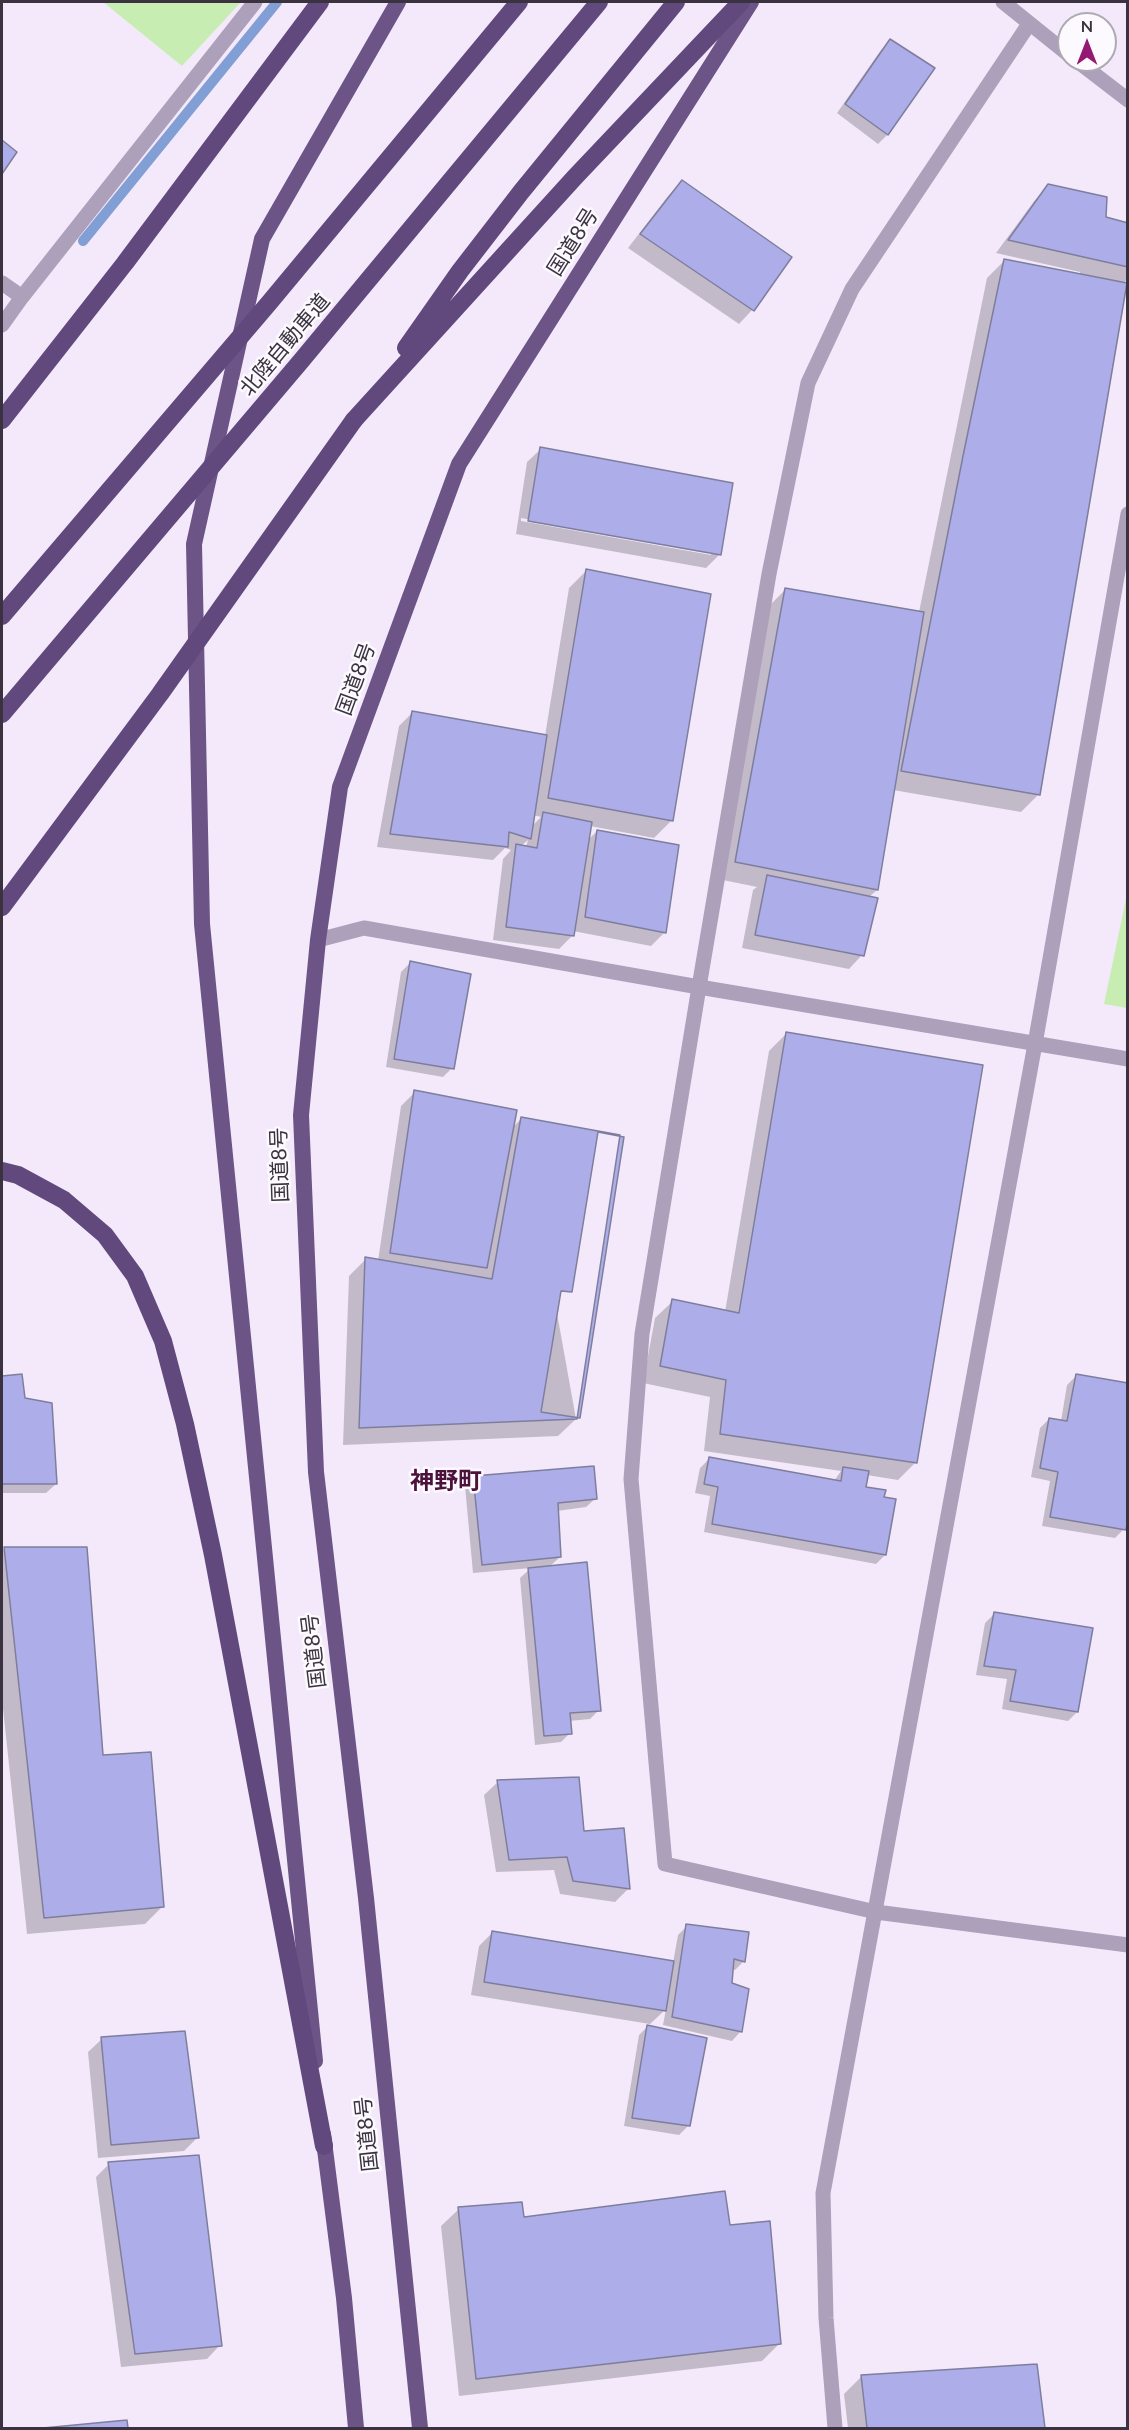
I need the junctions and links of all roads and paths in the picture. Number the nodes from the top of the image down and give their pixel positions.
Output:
1 (255, 2) edge
2 (320, 2) edge
3 (398, 2) edge
4 (519, 2) edge
5 (599, 2) edge
6 (676, 2) edge
7 (741, 2) edge
8 (751, 2) edge
9 (1003, 2) edge
10 (1029, 24) junction
11 (1057, 46) edge
12 (1092, 72) edge
13 (1128, 100) edge
14 (2, 283) edge
15 (22, 297) junction
16 (2, 325) edge
17 (2, 420) edge
18 (354, 420) junction
19 (1128, 514) edge
20 (2, 616) edge
21 (2, 714) edge
22 (2, 907) edge
23 (318, 940) junction
24 (699, 987) junction
25 (1035, 1044) junction
26 (1128, 1059) edge
27 (2, 1171) edge
28 (876, 1912) junction
29 (1128, 1945) edge
30 (324, 2146) junction
31 (356, 2428) edge
32 (420, 2428) edge
33 (835, 2428) edge

1 - 15 street
2 - 17 highway
3 - 30 highway, 国道8号
4 - 20 highway, 北陸自動車道, bridge
5 - 21 highway, 北陸自動車道, bridge
6 - 18 highway
7 - 18 highway
8 - 23 highway, 国道8号
9 - 10 street
10 - 11 street
10 - 24 street
12 - 13 street
14 - 15 street
15 - 16 street
18 - 22 highway, bridge
19 - 25 street
23 - 24 street
23 - 32 highway, 国道8号
24 - 25 street
24 - 28 street
25 - 26 street
25 - 28 street
27 - 30 highway
28 - 29 street
28 - 33 street
30 - 31 highway, 国道8号

